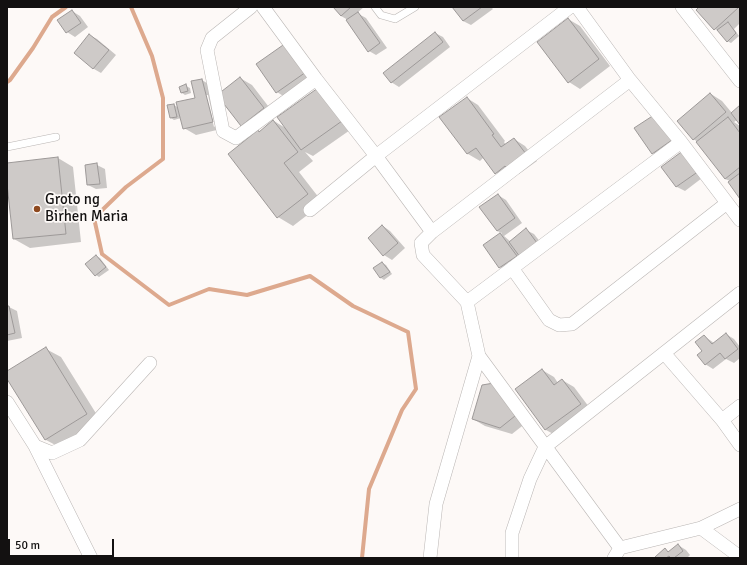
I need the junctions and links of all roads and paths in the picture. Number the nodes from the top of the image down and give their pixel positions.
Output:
1 (251, 7) edge
2 (263, 7) edge
3 (375, 7) edge
4 (414, 7) edge
5 (570, 7) edge
6 (577, 7) edge
7 (682, 7) edge
8 (316, 79) junction
9 (630, 80) junction
10 (740, 81) edge
11 (56, 137) dead end
12 (681, 142) junction
13 (7, 147) edge
14 (376, 156) junction
15 (727, 203) junction
16 (310, 210) dead end
17 (740, 220) edge
18 (432, 232) junction
19 (512, 268) junction
20 (740, 293) edge
21 (467, 302) junction
22 (664, 353) junction
23 (479, 356) junction
24 (150, 363) dead end
25 (740, 406) edge
26 (9, 410) edge
27 (722, 420) junction
28 (740, 445) edge
29 (35, 446) junction
30 (545, 447) junction
31 (740, 509) edge
32 (702, 528) junction
33 (617, 553) edge
34 (740, 557) edge
35 (92, 558) edge
36 (430, 558) edge
37 (512, 558) edge

1 - 8 street
2 - 8 street
3 - 4 lane
5 - 14 street
6 - 9 street
7 - 10 street
8 - 14 street
9 - 12 street
9 - 18 street
11 - 13 lane
12 - 15 street
12 - 19 street
14 - 16 street
14 - 18 street
15 - 17 street
15 - 19 street
18 - 21 street
19 - 21 street
20 - 22 street
21 - 23 street
22 - 27 street
22 - 30 street
23 - 30 street
23 - 36 street
24 - 29 street
25 - 27 street
26 - 29 street
27 - 28 street
29 - 35 street
30 - 33 street
30 - 37 street
31 - 32 street
32 - 33 street
32 - 34 street

